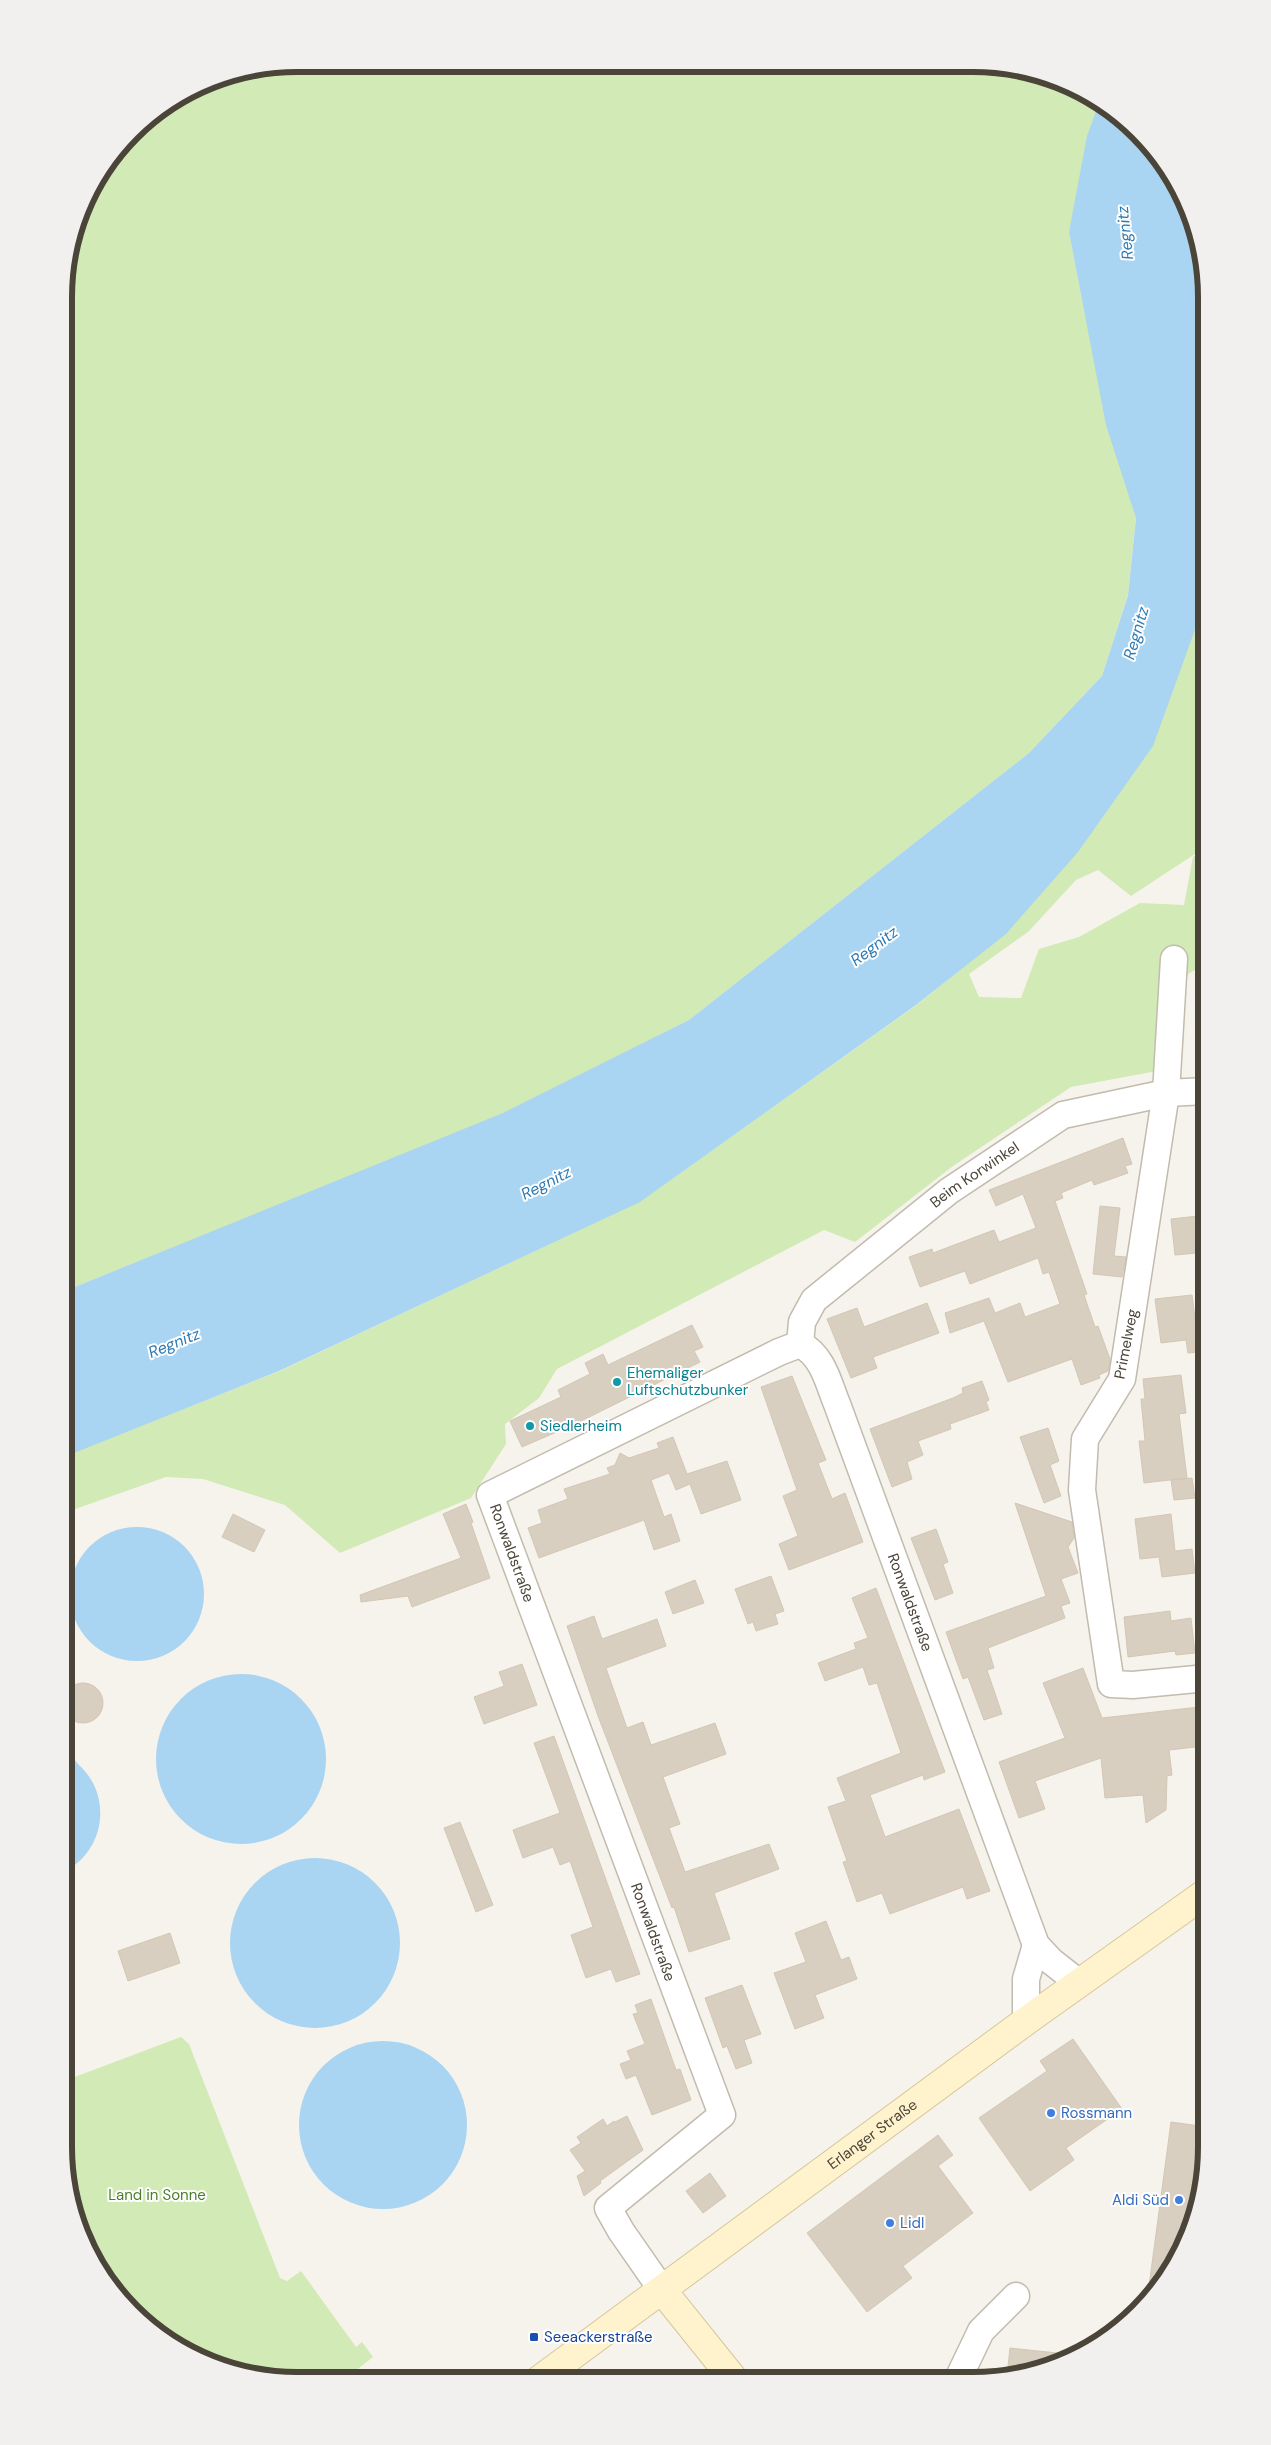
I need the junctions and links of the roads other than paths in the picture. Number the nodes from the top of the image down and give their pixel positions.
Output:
1 (1174, 959) dead end
2 (1198, 1091) edge
3 (1166, 1093) junction
4 (800, 1344) junction
5 (1198, 1679) edge
6 (1198, 1898) edge
7 (1036, 1946) junction
8 (1079, 1983) junction
9 (1026, 2021) junction
10 (662, 2290) junction
11 (1016, 2296) dead end
12 (550, 2372) edge
13 (729, 2372) edge
14 (961, 2372) edge

1 - 3 street, Primelweg
2 - 3 street, Beim Korwinkel
3 - 4 street, Beim Korwinkel
3 - 5 street, Primelweg
4 - 7 street, Ronwaldstraße
4 - 10 street, Ronwaldstraße
6 - 8 main road, Erlanger Straße
7 - 8 street, Ronwaldstraße
7 - 9 street
8 - 9 main road, Erlanger Straße
9 - 10 main road, Erlanger Straße
10 - 12 main road, Erlanger Straße
10 - 13 main road
11 - 14 street

